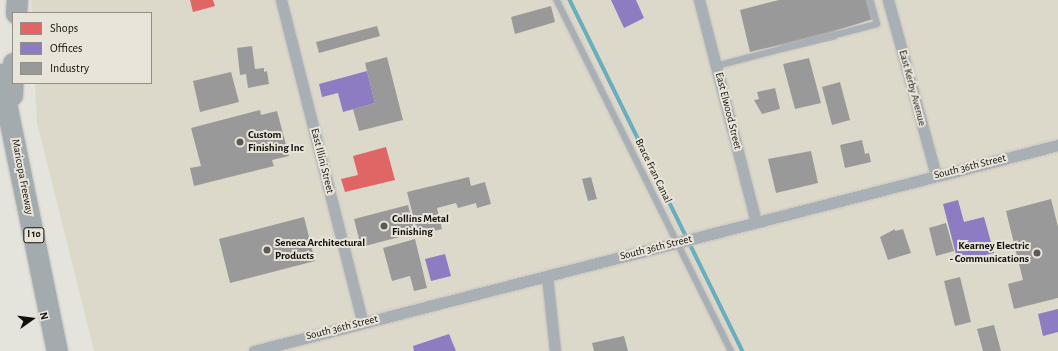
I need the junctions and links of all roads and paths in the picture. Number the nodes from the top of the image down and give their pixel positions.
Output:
1 (16, 0) edge
2 (281, 0) edge
3 (557, 0) edge
4 (699, 0) edge
5 (870, 0) edge
6 (888, 0) edge
7 (16, 12) edge
8 (716, 66) junction
9 (0, 74) edge
10 (12, 82) edge
11 (10, 120) junction
12 (1058, 145) edge
13 (936, 176) junction
14 (756, 222) junction
15 (678, 242) junction
16 (547, 276) junction
17 (364, 323) junction
18 (57, 351) edge
19 (254, 351) edge
20 (556, 351) edge
21 (731, 351) edge

1 - 7 highway
2 - 17 street, East Illini Street
3 - 15 lane, Brace Fran Canal
4 - 8 street, East Elwood Street
5 - 8 lane
6 - 13 street, East Kerby Avenue
8 - 14 street, East Elwood Street
9 - 11 highway, Maricopa Freeway / I 10
10 - 11 highway
11 - 18 highway, Maricopa Freeway / I 10
12 - 13 street, South 36th Street
13 - 14 street, South 36th Street
14 - 15 street, South 36th Street
15 - 16 street, South 36th Street
15 - 21 lane, Brace Fran Canal
16 - 17 street, South 36th Street
16 - 20 street
17 - 19 street, South 36th Street

